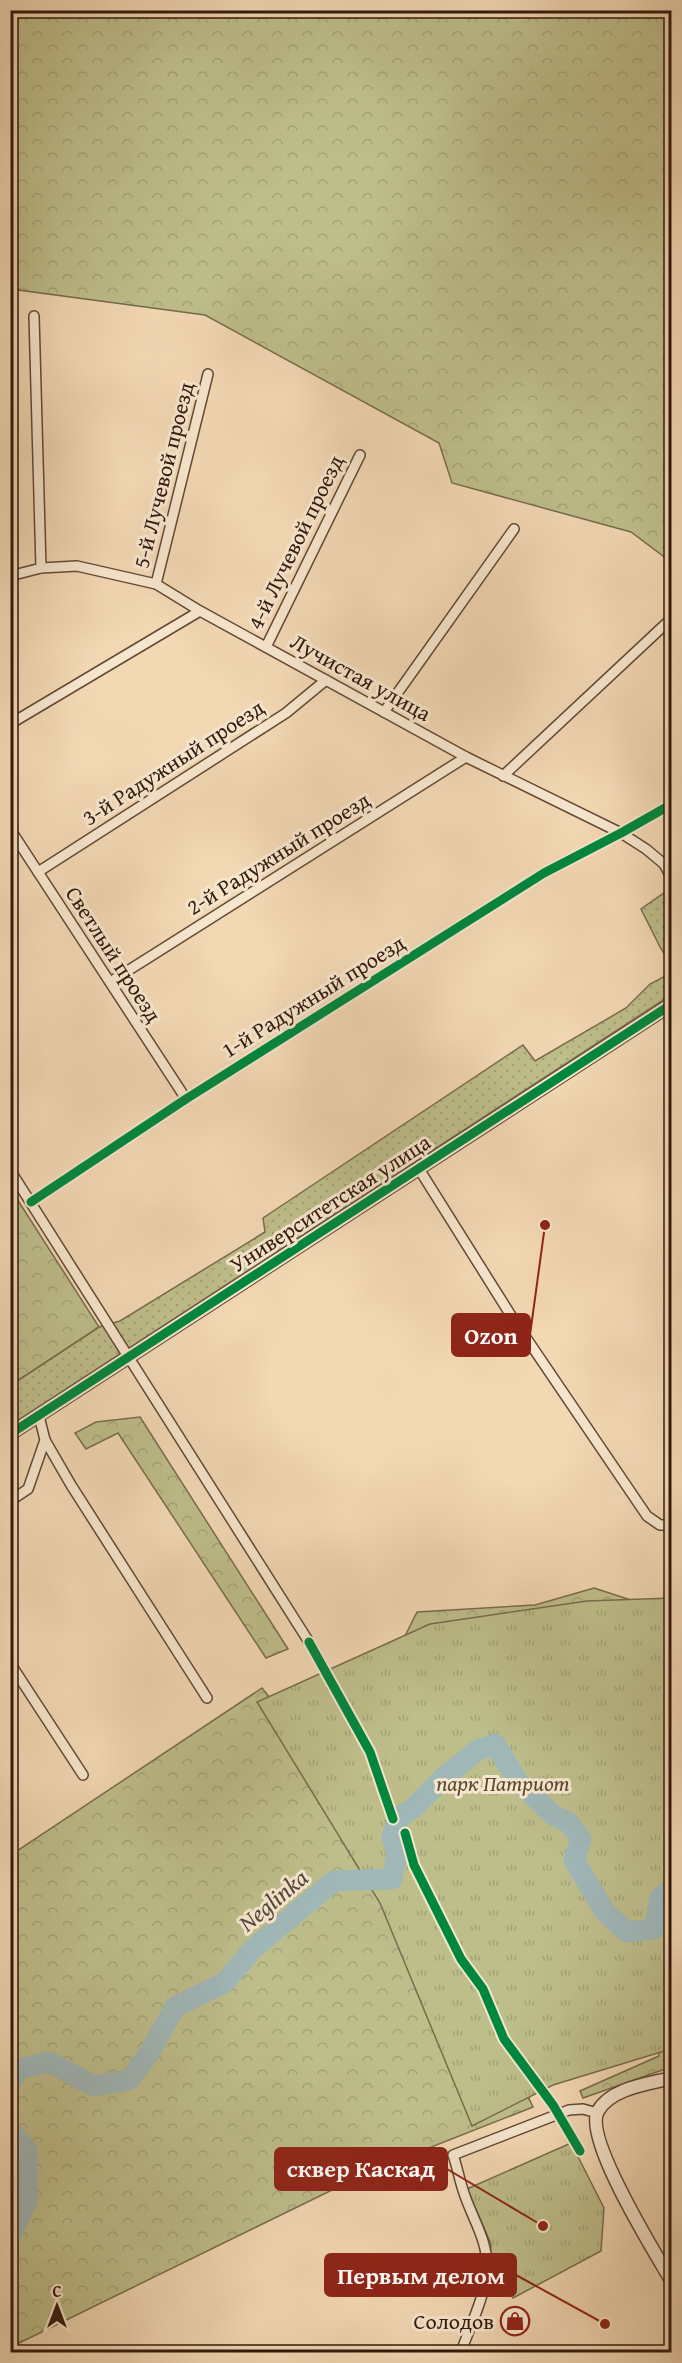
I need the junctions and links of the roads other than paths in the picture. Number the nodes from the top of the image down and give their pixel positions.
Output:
1 (34, 316) dead end
2 (208, 374) dead end
3 (360, 454) dead end
4 (514, 529) dead end
5 (41, 568) junction
6 (10, 576) edge
7 (156, 584) junction
8 (200, 611) junction
9 (672, 618) edge
10 (266, 647) junction
11 (326, 680) junction
12 (384, 712) junction
13 (10, 724) edge
14 (466, 757) junction
15 (503, 776) junction
16 (672, 804) edge
17 (10, 829) edge
18 (621, 833) junction
19 (38, 872) junction
20 (672, 879) edge
21 (110, 982) junction
22 (672, 1004) edge
23 (186, 1099) junction
24 (419, 1169) junction
25 (10, 1170) edge
26 (31, 1202) junction
27 (129, 1356) junction
28 (39, 1416) junction
29 (10, 1434) edge
30 (45, 1440) junction
31 (10, 1501) edge
32 (672, 1525) edge
33 (309, 1642) dead end
34 (10, 1663) edge
35 (207, 1698) dead end
36 (83, 1775) dead end
37 (672, 2078) edge
38 (597, 2113) junction
39 (672, 2282) edge
40 (461, 2352) edge

1 - 5 street
2 - 7 street, 5-й Лучевой проезд
3 - 10 street, 4-й Лучевой проезд
4 - 12 street
5 - 6 street, Лучистая улица
5 - 7 street, Лучистая улица
7 - 8 street, Лучистая улица
8 - 10 street, Лучистая улица
8 - 13 street
9 - 15 street
10 - 11 street, Лучистая улица
11 - 12 street, Лучистая улица
11 - 19 street, 3-й Радужный проезд
12 - 14 street, Лучистая улица
14 - 15 street, Лучистая улица
14 - 21 street, 2-й Радужный проезд
15 - 18 street, Лучистая улица
16 - 18 street, 1-й Радужный проезд
17 - 19 street, Светлый проезд
18 - 20 street, Лучистая улица
18 - 23 street, 1-й Радужный проезд
19 - 21 street, Светлый проезд
21 - 23 street, Светлый проезд
22 - 24 street, Университетская улица
23 - 26 street, 1-й Радужный проезд
24 - 27 street, Университетская улица
24 - 32 street
25 - 26 street
26 - 27 street
27 - 28 street, Университетская улица
27 - 33 street
28 - 29 street, Университетская улица
28 - 30 street
30 - 31 street
30 - 35 street
34 - 36 street
37 - 38 street
38 - 39 street
38 - 40 street

